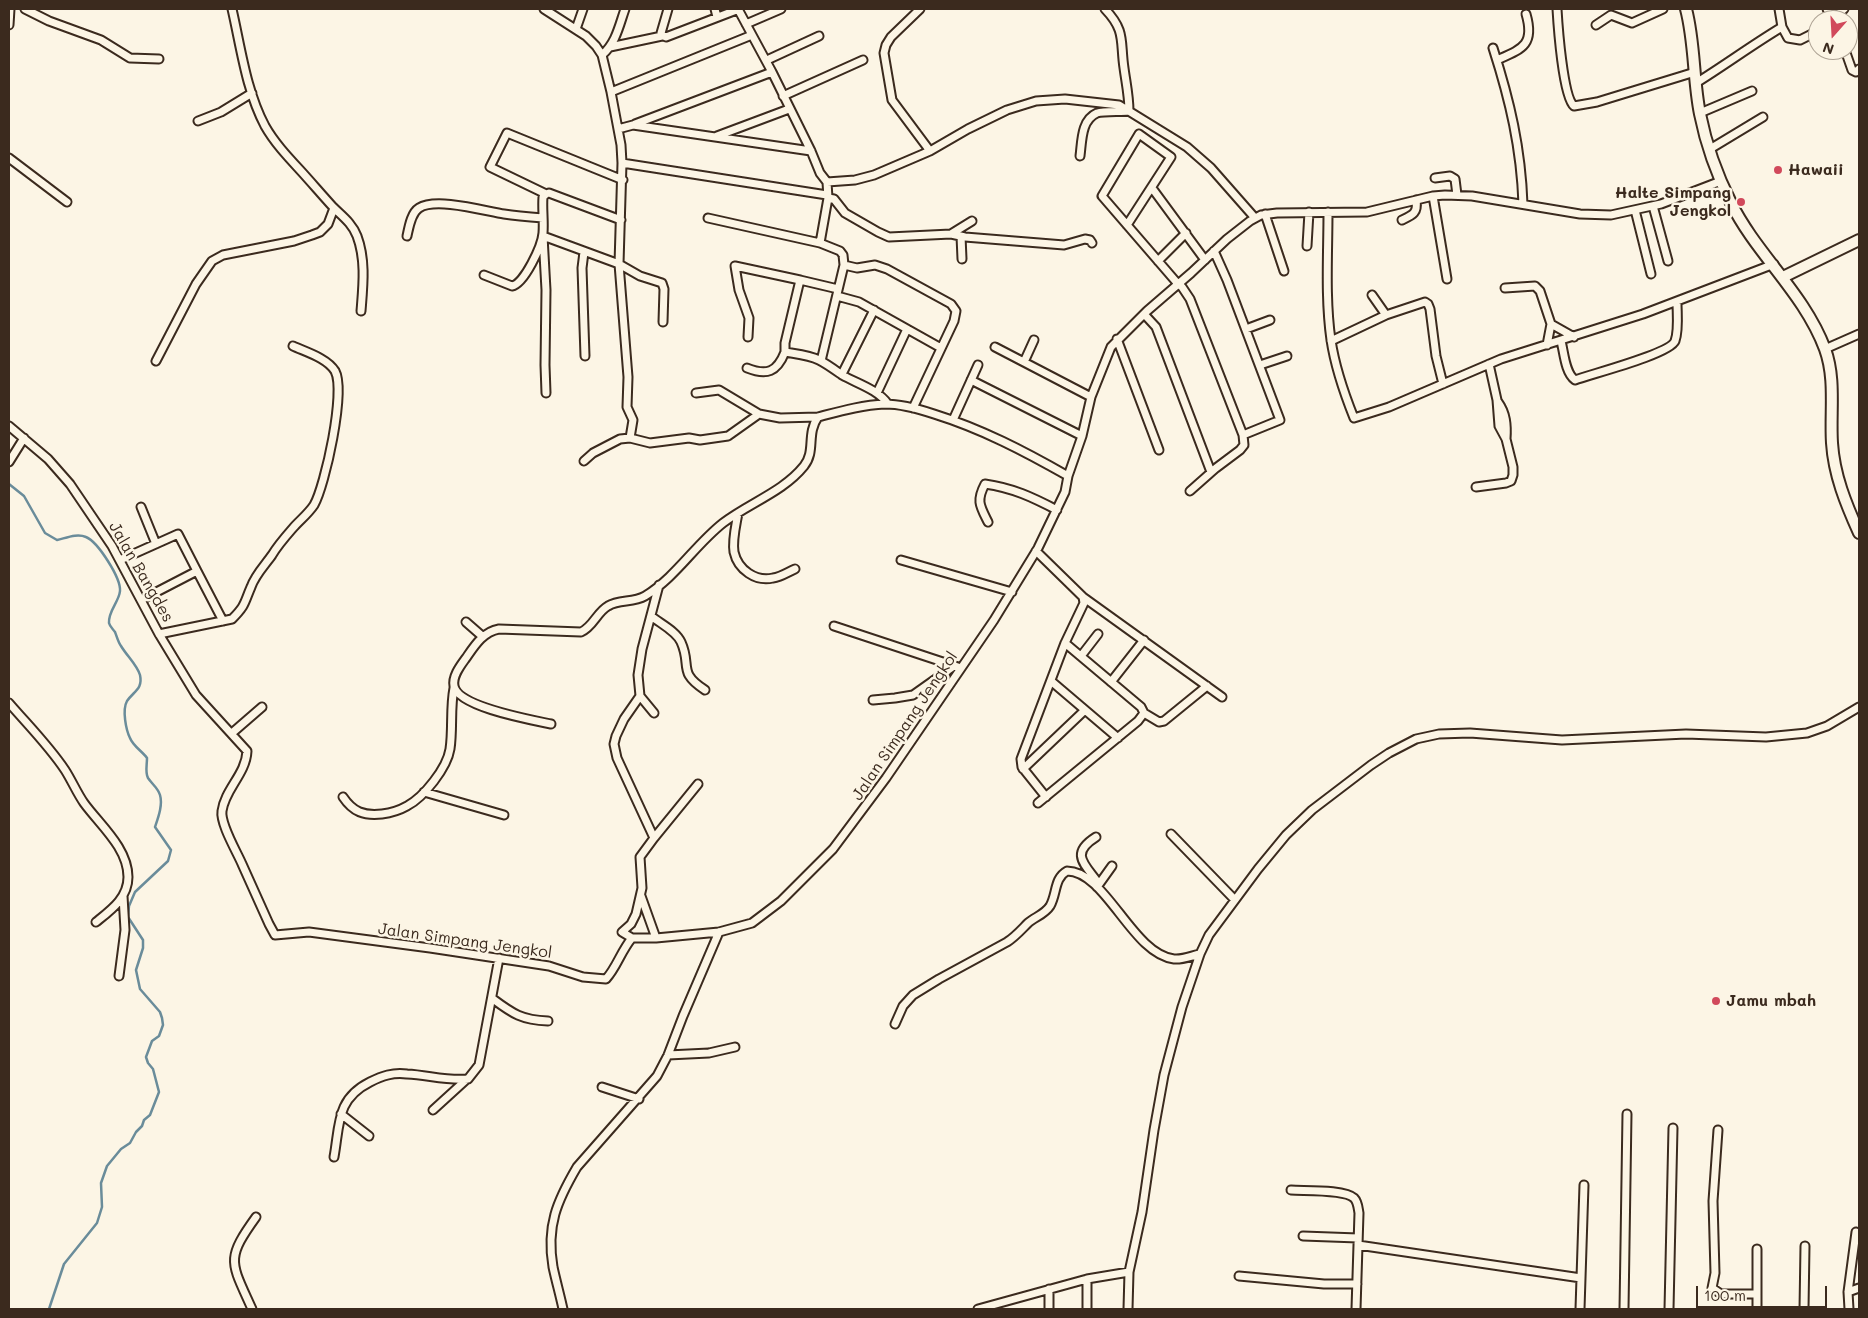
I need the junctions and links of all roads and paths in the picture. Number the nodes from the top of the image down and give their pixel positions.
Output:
1 (10, 9) edge
2 (25, 9) edge
3 (232, 9) edge
4 (544, 9) edge
5 (583, 9) edge
6 (625, 9) edge
7 (668, 9) edge
8 (715, 9) edge
9 (738, 9) edge
10 (781, 9) edge
11 (920, 9) edge
12 (1105, 9) edge
13 (1557, 9) edge
14 (1663, 9) edge
15 (1686, 9) edge
16 (1779, 9) edge
17 (1526, 14) dead end
18 (716, 17) junction
19 (746, 24) junction
20 (9, 25) edge
21 (1596, 26) dead end
22 (1782, 27) junction
23 (576, 29) junction
24 (752, 35) junction
25 (662, 36) junction
26 (819, 36) dead end
27 (1808, 36) edge
28 (610, 47) junction
29 (1493, 48) dead end
30 (602, 55) junction
31 (159, 59) dead end
32 (767, 60) junction
33 (862, 60) dead end
34 (1497, 60) junction
35 (1848, 60) edge
36 (1859, 69) edge
37 (772, 72) junction
38 (1695, 78) junction
39 (1752, 91) dead end
40 (611, 92) junction
41 (252, 93) junction
42 (783, 96) junction
43 (789, 109) junction
44 (1129, 111) junction
45 (1700, 113) junction
46 (1763, 117) dead end
47 (198, 121) dead end
48 (633, 125) junction
49 (618, 129) junction
50 (715, 137) junction
51 (1710, 148) junction
52 (811, 151) junction
53 (930, 151) junction
54 (1080, 156) dead end
55 (9, 158) edge
56 (622, 163) junction
57 (1435, 178) dead end
58 (623, 180) junction
59 (1721, 181) junction
60 (827, 182) junction
61 (1152, 188) junction
62 (546, 194) junction
63 (1457, 195) junction
64 (828, 196) junction
65 (1433, 196) junction
66 (1416, 200) junction
67 (67, 202) dead end
68 (1523, 204) junction
69 (1653, 206) junction
70 (334, 208) junction
71 (1636, 210) junction
72 (1309, 212) junction
73 (1328, 212) junction
74 (1265, 214) junction
75 (543, 218) junction
76 (708, 218) dead end
77 (1255, 218) junction
78 (621, 220) junction
79 (1402, 220) dead end
80 (972, 221) dead end
81 (1127, 225) junction
82 (1186, 233) junction
83 (951, 234) junction
84 (407, 236) dead end
85 (542, 236) junction
86 (961, 236) junction
87 (1859, 240) edge
88 (820, 243) junction
89 (1092, 243) dead end
90 (1307, 246) dead end
91 (1214, 251) junction
92 (584, 252) junction
93 (962, 259) dead end
94 (1205, 260) junction
95 (1158, 261) junction
96 (1668, 261) dead end
97 (619, 264) junction
98 (1774, 264) junction
99 (844, 265) junction
100 (1284, 271) dead end
101 (1651, 274) dead end
102 (484, 275) dead end
103 (1783, 277) junction
104 (1447, 279) dead end
105 (800, 280) junction
106 (1178, 284) junction
107 (1505, 288) dead end
108 (838, 293) junction
109 (1372, 294) dead end
110 (1677, 302) junction
111 (874, 310) junction
112 (361, 311) dead end
113 (1144, 314) junction
114 (1386, 316) junction
115 (1270, 320) dead end
116 (663, 322) dead end
117 (1551, 324) junction
118 (907, 329) junction
119 (1246, 329) junction
120 (1859, 334) edge
121 (748, 337) dead end
122 (1574, 337) junction
123 (1117, 339) junction
124 (1034, 340) dead end
125 (1331, 341) junction
126 (1561, 341) junction
127 (1547, 345) junction
128 (293, 346) dead end
129 (996, 347) dead end
130 (941, 348) junction
131 (1825, 349) junction
132 (785, 352) junction
133 (586, 356) dead end
134 (1287, 356) dead end
135 (156, 361) dead end
136 (821, 361) junction
137 (1024, 362) junction
138 (1489, 364) junction
139 (978, 365) dead end
140 (1260, 365) junction
141 (748, 368) dead end
142 (842, 374) junction
143 (971, 380) junction
144 (1443, 384) junction
145 (546, 393) dead end
146 (696, 393) dead end
147 (877, 393) junction
148 (1091, 397) junction
149 (888, 404) junction
150 (912, 408) junction
151 (758, 414) junction
152 (818, 416) junction
153 (953, 420) junction
154 (9, 426) edge
155 (1243, 435) junction
156 (1082, 436) junction
157 (24, 438) junction
158 (630, 438) junction
159 (1159, 450) dead end
160 (584, 461) dead end
161 (9, 462) edge
162 (1211, 472) junction
163 (1068, 476) junction
164 (1476, 487) dead end
165 (1190, 491) dead end
166 (141, 507) dead end
167 (1057, 510) junction
168 (738, 513) junction
169 (988, 522) dead end
170 (1859, 533) edge
171 (156, 544) junction
172 (1036, 551) junction
173 (120, 560) junction
174 (901, 560) dead end
175 (795, 569) dead end
176 (197, 571) junction
177 (659, 585) junction
178 (1012, 592) junction
179 (1083, 597) junction
180 (142, 600) junction
181 (651, 616) junction
182 (222, 621) junction
183 (466, 622) dead end
184 (834, 626) dead end
185 (159, 634) junction
186 (1098, 634) dead end
187 (482, 636) junction
188 (1144, 640) junction
189 (1065, 643) junction
190 (1081, 656) junction
191 (958, 667) junction
192 (1051, 680) junction
193 (1111, 682) junction
194 (1208, 686) junction
195 (454, 688) junction
196 (705, 690) dead end
197 (640, 696) junction
198 (1222, 697) dead end
199 (873, 700) dead end
200 (9, 703) edge
201 (262, 707) dead end
202 (1859, 707) edge
203 (1085, 710) junction
204 (654, 713) dead end
205 (1144, 713) junction
206 (551, 724) dead end
207 (232, 733) junction
208 (1118, 738) junction
209 (1023, 769) junction
210 (698, 784) dead end
211 (424, 792) junction
212 (343, 797) dead end
213 (1046, 797) junction
214 (1038, 804) dead end
215 (504, 816) dead end
216 (1171, 834) dead end
217 (1096, 837) dead end
218 (654, 838) junction
219 (1112, 866) dead end
220 (1098, 885) junction
221 (641, 895) junction
222 (123, 896) junction
223 (1235, 900) junction
224 (96, 922) dead end
225 (719, 932) junction
226 (632, 938) junction
227 (656, 938) junction
228 (1200, 954) junction
229 (499, 958) junction
230 (119, 976) dead end
231 (493, 999) junction
232 (548, 1021) dead end
233 (895, 1024) dead end
234 (735, 1048) dead end
235 (668, 1055) junction
236 (468, 1079) junction
237 (602, 1087) dead end
238 (639, 1098) junction
239 (432, 1110) dead end
240 (341, 1114) junction
241 (1627, 1114) dead end
242 (1673, 1128) dead end
243 (1718, 1130) dead end
244 (369, 1136) dead end
245 (334, 1157) dead end
246 (1584, 1185) dead end
247 (1290, 1190) dead end
248 (256, 1217) dead end
249 (1856, 1232) dead end
250 (1303, 1236) dead end
251 (1358, 1241) junction
252 (1805, 1246) dead end
253 (1758, 1249) dead end
254 (1130, 1272) junction
255 (1239, 1276) dead end
256 (1581, 1278) junction
257 (1087, 1279) junction
258 (1357, 1284) junction
259 (1859, 1288) edge
260 (1049, 1289) junction
261 (1848, 1292) junction
262 (1757, 1294) junction
263 (1009, 1300) junction
264 (252, 1309) edge
265 (563, 1309) edge
266 (978, 1309) edge
267 (1009, 1309) edge
268 (1048, 1309) edge
269 (1087, 1309) edge
270 (1128, 1309) edge
271 (1356, 1309) edge
272 (1580, 1309) edge
273 (1624, 1309) edge
274 (1670, 1309) edge
275 (1757, 1309) edge
276 (1804, 1309) edge
277 (1849, 1309) edge

1 - 20 street
2 - 31 street
3 - 41 street
4 - 23 street
5 - 23 street
6 - 28 street
7 - 25 street
8 - 18 street
9 - 18 street
9 - 19 street
10 - 19 street
11 - 53 street
12 - 44 street
13 - 38 street
14 - 21 street
15 - 38 main road
16 - 22 street
17 - 34 street
18 - 25 street
19 - 24 street
22 - 27 street
22 - 38 street
23 - 30 street
24 - 32 street
24 - 40 street
25 - 28 street
26 - 32 street
28 - 30 street
29 - 34 street
30 - 40 street
32 - 37 street
33 - 42 street
34 - 68 street
35 - 36 street
37 - 42 street
37 - 48 street
38 - 45 main road
39 - 45 street
40 - 49 street
41 - 47 street
41 - 70 street
42 - 43 street
43 - 50 street
43 - 52 street
44 - 53 street
44 - 54 street
44 - 77 street
45 - 51 main road
46 - 51 street
48 - 49 street
48 - 50 street
49 - 56 street
50 - 52 street
51 - 59 main road
52 - 60 street
53 - 60 street
55 - 67 street
56 - 58 street
56 - 64 street
57 - 63 street
58 - 62 street
58 - 78 street
59 - 69 street, Jalan Simpang Jengkol
59 - 98 main road
60 - 64 street
61 - 81 street
61 - 81 street
61 - 82 street
62 - 75 street
62 - 78 street
63 - 65 street, Jalan Simpang Jengkol
63 - 68 street, Jalan Simpang Jengkol
64 - 83 street
64 - 88 street
65 - 66 street, Jalan Simpang Jengkol
65 - 104 street
66 - 73 street, Jalan Simpang Jengkol
66 - 79 street
68 - 71 street, Jalan Simpang Jengkol
69 - 71 street, Jalan Simpang Jengkol
69 - 96 street
70 - 112 street
70 - 135 street
71 - 101 street
72 - 73 street, Jalan Simpang Jengkol
72 - 74 street, Jalan Simpang Jengkol
72 - 90 street
73 - 125 street
74 - 77 street, Jalan Simpang Jengkol
74 - 100 street
75 - 84 street
75 - 85 street
76 - 88 street
77 - 91 street, Jalan Simpang Jengkol
78 - 97 street
80 - 83 street
81 - 95 street
82 - 94 street
82 - 95 street
83 - 86 street
85 - 92 street
85 - 102 street
85 - 145 street
86 - 89 street
86 - 93 street
87 - 103 main road
88 - 99 street
91 - 94 street, Jalan Simpang Jengkol
91 - 119 street
92 - 97 street
92 - 133 street
94 - 106 street, Jalan Simpang Jengkol
95 - 106 street
97 - 116 street
97 - 158 street
98 - 103 main road
98 - 110 street
99 - 108 street
99 - 130 street
103 - 131 main road
105 - 108 street
105 - 121 street
105 - 132 street
106 - 113 street, Jalan Simpang Jengkol
106 - 155 street
107 - 117 street
108 - 111 street
108 - 136 street
109 - 114 street
110 - 122 street
110 - 126 street
111 - 118 street
111 - 142 street
113 - 123 street, Jalan Simpang Jengkol
113 - 162 street
114 - 125 street
114 - 144 street
115 - 119 street
117 - 122 street
117 - 127 street
118 - 130 street
118 - 147 street
119 - 140 street
120 - 131 street
122 - 126 street
123 - 148 street, Jalan Simpang Jengkol
123 - 159 street
124 - 137 street
125 - 144 street
126 - 127 street
127 - 138 street
128 - 182 street, Jalan Bangdes
129 - 137 street
130 - 150 street
131 - 170 main road
132 - 136 street
132 - 141 street
134 - 140 street
136 - 142 street
137 - 148 street
138 - 144 street
138 - 164 street
139 - 143 street
140 - 155 street
142 - 147 street
143 - 153 street
143 - 156 street
146 - 151 street
147 - 149 street
148 - 156 street, Jalan Simpang Jengkol
149 - 150 street
149 - 152 street
150 - 153 street
151 - 152 street
151 - 158 street
152 - 168 street
153 - 163 street
154 - 157 street, Jalan Bangdes
155 - 162 street
156 - 163 street, Jalan Simpang Jengkol
157 - 161 street
157 - 173 street, Jalan Bangdes
158 - 160 street
162 - 165 street
163 - 167 street, Jalan Simpang Jengkol
166 - 171 street
167 - 169 street
167 - 172 street, Jalan Simpang Jengkol
168 - 175 street
168 - 177 street
171 - 173 street
171 - 176 street
172 - 178 street, Jalan Simpang Jengkol
172 - 179 street
173 - 180 street, Jalan Bangdes
174 - 178 street
176 - 180 street
176 - 182 street
177 - 181 street
177 - 187 street
178 - 191 street, Jalan Simpang Jengkol
179 - 188 street
179 - 189 street
180 - 185 street, Jalan Bangdes
181 - 196 street
181 - 197 street
182 - 185 street, Jalan Bangdes
183 - 187 street
184 - 191 street
185 - 207 street, Jalan Simpang Jengkol
186 - 190 street
187 - 195 street
188 - 193 street
188 - 194 street
189 - 190 street
189 - 192 street
190 - 193 street
191 - 199 street
191 - 225 street, Jalan Simpang Jengkol
192 - 203 street
192 - 209 street
193 - 205 street
194 - 198 street
194 - 205 street
195 - 206 street
195 - 211 street
197 - 204 street
197 - 218 street
200 - 222 street
201 - 207 street
202 - 223 street
203 - 208 street
203 - 209 street
205 - 208 street
207 - 229 street, Jalan Simpang Jengkol
208 - 213 street
209 - 213 street
210 - 218 street
211 - 212 street
211 - 215 street
213 - 214 street
216 - 223 street
217 - 220 street
218 - 221 street
219 - 220 street
220 - 228 street
220 - 233 street
221 - 226 street
221 - 227 street
222 - 224 street
222 - 230 street
223 - 228 street
225 - 227 street, Jalan Simpang Jengkol
225 - 235 street
226 - 227 street, Jalan Simpang Jengkol
226 - 229 street, Jalan Simpang Jengkol
228 - 254 street
229 - 231 street
231 - 232 street
231 - 236 street
234 - 235 street
235 - 238 street
236 - 239 street
236 - 240 street
237 - 238 street
238 - 265 street
240 - 244 street
240 - 245 street
241 - 273 street
242 - 274 street
243 - 262 street
246 - 256 street
247 - 251 street
248 - 264 street
249 - 261 street
250 - 251 street
251 - 256 street
251 - 258 street
252 - 276 street
253 - 262 street
254 - 257 street
254 - 270 street
255 - 258 street
256 - 272 street
257 - 260 street
257 - 269 street
258 - 271 street
259 - 261 street
260 - 263 street
260 - 268 street
261 - 277 street
262 - 275 street
263 - 266 street
263 - 267 street

